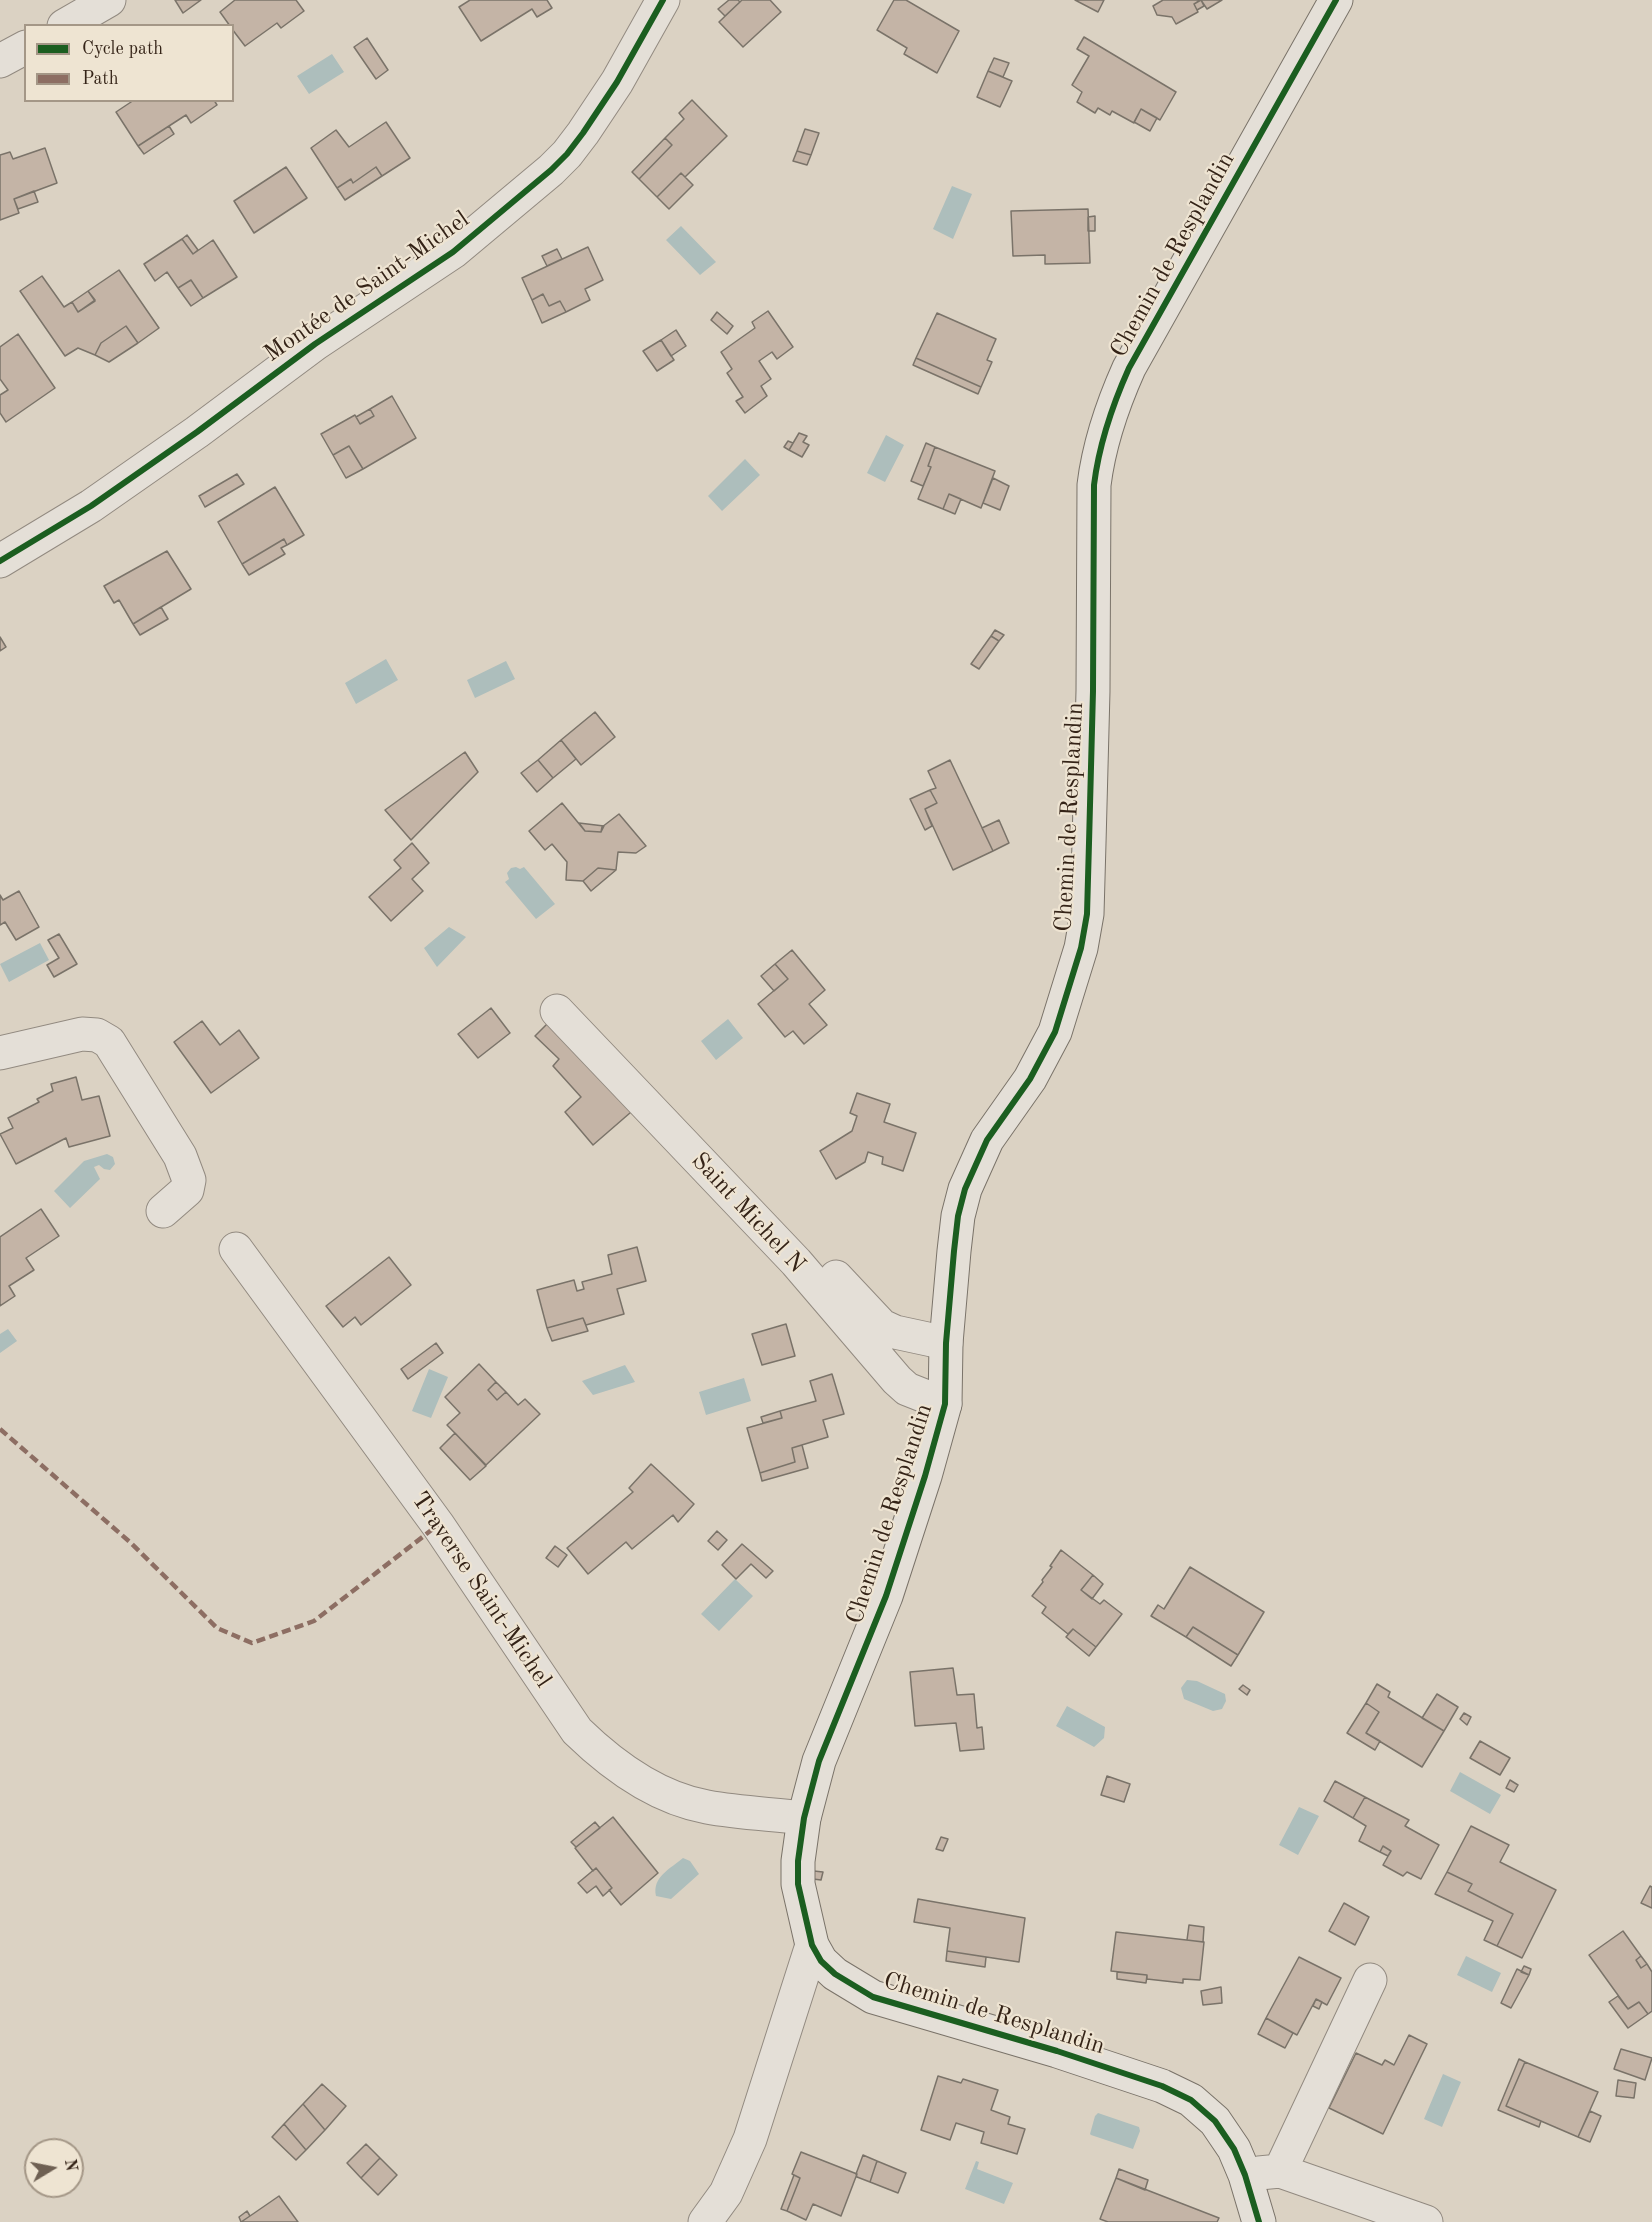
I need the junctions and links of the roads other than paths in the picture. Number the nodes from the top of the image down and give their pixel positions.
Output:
1 (110, 0) edge
2 (663, 0) edge
3 (1336, 0) edge
4 (68, 24) edge
5 (24, 48) edge
6 (0, 61) edge
7 (0, 561) edge
8 (557, 1011) dead end
9 (0, 1053) edge
10 (707, 1137) dead end
11 (163, 1212) dead end
12 (237, 1249) dead end
13 (946, 1343) junction
14 (945, 1404) junction
15 (804, 1818) junction
16 (812, 1945) junction
17 (1370, 1980) dead end
18 (1280, 2171) junction
19 (1245, 2175) junction
20 (705, 2222) edge
21 (1259, 2222) edge
22 (1426, 2222) edge

1 - 4 street
2 - 7 street, Montée de Saint-Michel
3 - 13 street, Chemin de Resplandin
5 - 6 street
8 - 14 street, Saint Michel N
9 - 11 street
10 - 13 street
12 - 15 street, Traverse Saint-Michel
13 - 14 street, Chemin de Resplandin
14 - 15 street, Chemin de Resplandin
15 - 16 street, Chemin de Resplandin
16 - 19 street, Chemin de Resplandin
16 - 20 street
17 - 18 street
18 - 19 street
18 - 22 street
19 - 21 street, Chemin de Resplandin

